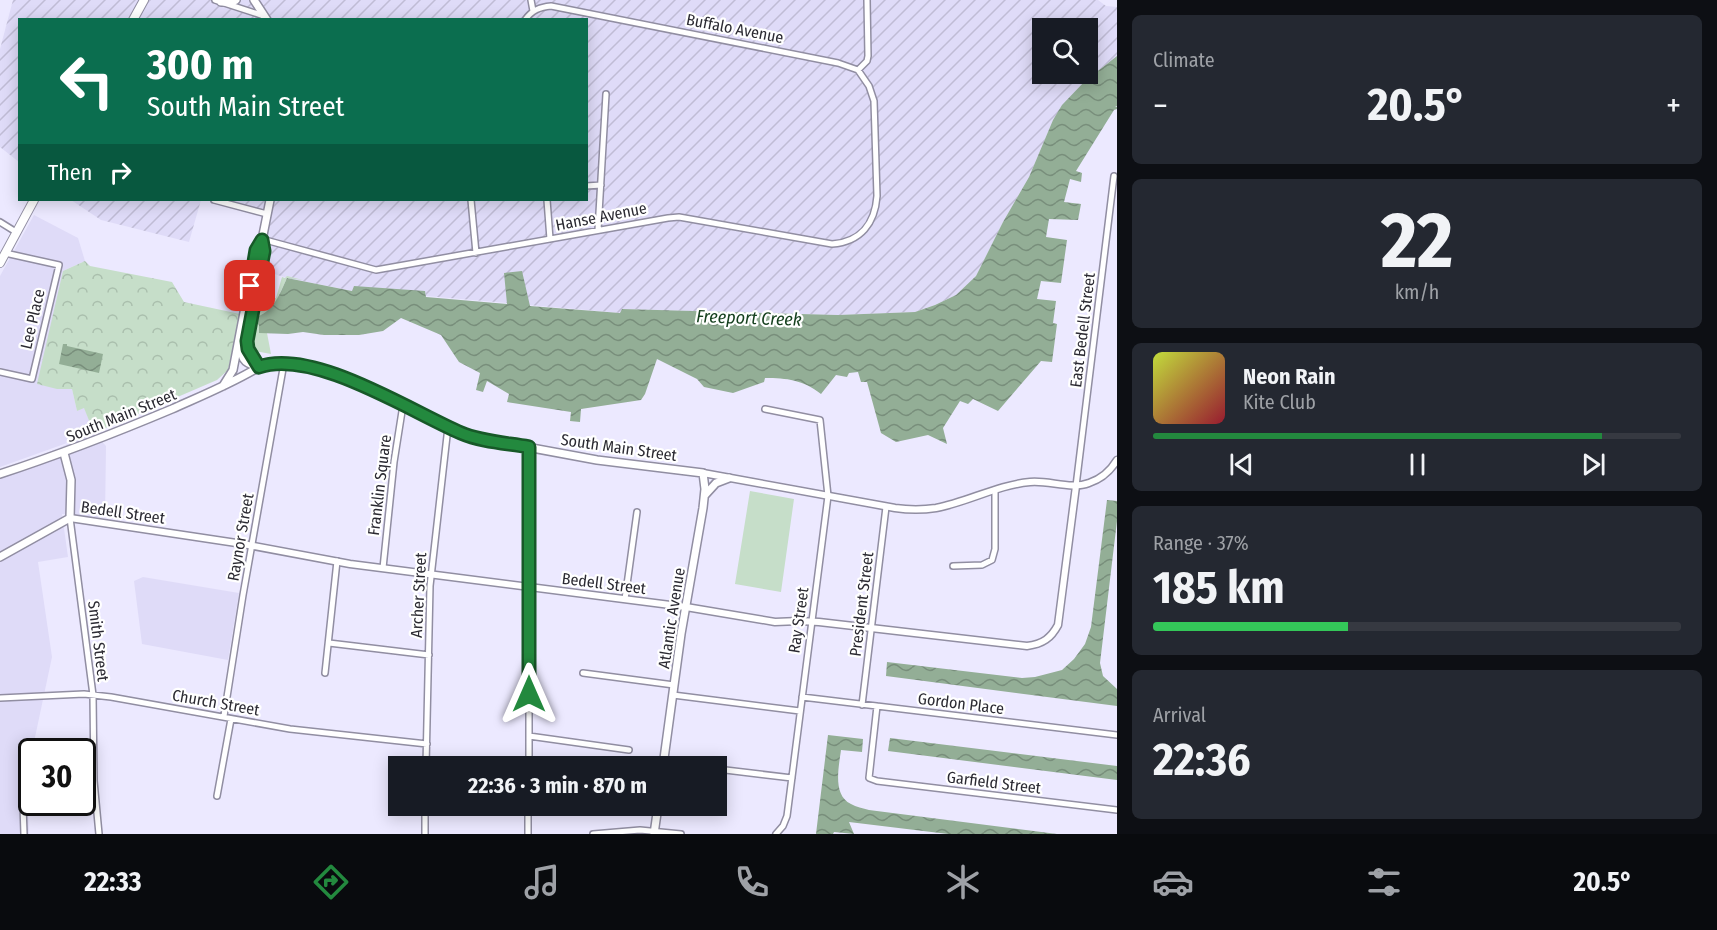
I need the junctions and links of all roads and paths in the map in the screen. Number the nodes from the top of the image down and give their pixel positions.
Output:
1 (144, 0) edge
2 (236, 0) edge
3 (254, 0) edge
4 (531, 0) edge
5 (867, 0) edge
6 (218, 1) edge
7 (533, 11) junction
8 (134, 18) edge
9 (267, 18) edge
10 (527, 18) edge
11 (858, 70) junction
12 (606, 94) dead end
13 (1114, 176) dead end
14 (601, 185) junction
15 (588, 186) edge
16 (33, 201) edge
17 (218, 201) edge
18 (270, 201) edge
19 (471, 201) edge
20 (547, 201) edge
21 (267, 214) junction
22 (0, 222) edge
23 (598, 230) junction
24 (16, 232) junction
25 (550, 239) junction
26 (262, 240) junction
27 (5, 253) junction
28 (476, 253) junction
29 (0, 262) edge
30 (242, 327) junction
31 (284, 363) junction
32 (259, 367) junction
33 (0, 372) edge
34 (221, 387) junction
35 (403, 405) junction
36 (765, 409) dead end
37 (448, 427) junction
38 (529, 447) junction
39 (64, 453) junction
40 (1117, 460) edge
41 (703, 473) junction
42 (0, 474) edge
43 (729, 478) junction
44 (1076, 486) junction
45 (995, 490) junction
46 (828, 496) junction
47 (704, 497) junction
48 (886, 507) junction
49 (637, 512) dead end
50 (70, 519) junction
51 (253, 545) junction
52 (0, 557) edge
53 (337, 561) junction
54 (953, 566) dead end
55 (383, 568) junction
56 (431, 574) junction
57 (530, 586) junction
58 (626, 599) junction
59 (686, 607) junction
60 (811, 622) junction
61 (871, 628) junction
62 (328, 644) junction
63 (429, 655) junction
64 (325, 673) dead end
65 (583, 673) dead end
66 (674, 685) junction
67 (93, 695) junction
68 (673, 695) junction
69 (802, 697) junction
70 (0, 698) edge
71 (862, 705) junction
72 (877, 706) junction
73 (800, 711) junction
74 (224, 716) junction
75 (231, 718) junction
76 (1117, 735) edge
77 (529, 736) junction
78 (427, 744) junction
79 (630, 750) dead end
80 (426, 756) edge
81 (529, 756) edge
82 (664, 756) edge
83 (727, 770) edge
84 (792, 778) junction
85 (217, 796) dead end
86 (1117, 810) edge
87 (23, 816) edge
88 (425, 816) edge
89 (528, 816) edge
90 (656, 816) edge
91 (654, 832) edge
92 (24, 834) edge
93 (99, 834) edge
94 (425, 834) edge
95 (528, 834) edge
96 (593, 834) edge
97 (681, 834) edge
98 (776, 834) edge

1 - 8 main road
2 - 6 main road
3 - 9 main road
4 - 7 street
5 - 11 street
6 - 9 street
7 - 10 street
7 - 11 street, Buffalo Avenue
11 - 23 street, Hanse Avenue
12 - 14 street
13 - 44 street, East Bedell Street
14 - 15 street
14 - 23 street
16 - 24 main road
17 - 21 street
18 - 21 main road
19 - 28 street
20 - 25 street
21 - 26 main road
22 - 24 street
23 - 25 street, Hanse Avenue
24 - 27 main road
25 - 28 street, Hanse Avenue
26 - 28 street, Hanse Avenue
26 - 30 main road
26 - 32 main road
27 - 29 main road
27 - 33 street, Lee Place
30 - 32 main road
30 - 34 main road
31 - 32 main road, South Main Street
31 - 35 main road, South Main Street
31 - 51 street, Raynor Street
32 - 34 main road, South Main Street
34 - 39 main road, South Main Street
35 - 37 main road, South Main Street
35 - 55 street, Franklin Square
36 - 46 street, Ray Street
37 - 38 main road, South Main Street
37 - 56 street, Archer Street
38 - 41 main road, South Main Street
38 - 57 street
39 - 42 main road, South Main Street
39 - 50 main road, Smith Street
40 - 44 street, South Main Street
41 - 43 street, South Main Street
41 - 47 main road, Atlantic Avenue
43 - 46 street, South Main Street
43 - 47 main road
44 - 45 street, South Main Street
44 - 61 street, Bedell Street
45 - 48 street, South Main Street
45 - 54 street
46 - 48 street, South Main Street
46 - 60 street, Ray Street
47 - 59 main road, Atlantic Avenue
48 - 61 street, President Street
49 - 58 street
50 - 51 street, Bedell Street
50 - 52 main road
50 - 67 street, Smith Street
51 - 53 street, Bedell Street
51 - 74 street, Raynor Street
53 - 55 street, Bedell Street
53 - 62 street
55 - 56 street, Bedell Street
56 - 57 street, Bedell Street
56 - 63 street, Archer Street
57 - 58 street, Bedell Street
57 - 77 street
58 - 59 street, Bedell Street
59 - 60 street, Bedell Street
59 - 66 main road, Atlantic Avenue
60 - 61 street, Bedell Street
60 - 69 street, Ray Street
61 - 71 street, President Street
62 - 63 street
62 - 64 street
63 - 78 street, Archer Street
65 - 66 street
66 - 68 main road, Atlantic Avenue
67 - 70 street, Church Street
67 - 74 street, Church Street
67 - 93 street, Smith Street
68 - 73 street
68 - 82 main road, Atlantic Avenue
69 - 71 street, Gordon Place
69 - 73 street, Ray Street
71 - 72 street, Gordon Place
72 - 76 street, Gordon Place
72 - 86 street, Garfield Street
73 - 84 street, Ray Street
74 - 75 street, Church Street
75 - 78 street, Church Street
75 - 85 street
77 - 79 street
77 - 81 street
78 - 80 street, Archer Street
83 - 84 street
84 - 98 street, Ray Street
87 - 92 street
88 - 94 street
89 - 95 street
90 - 91 main road
91 - 96 street
91 - 97 street

